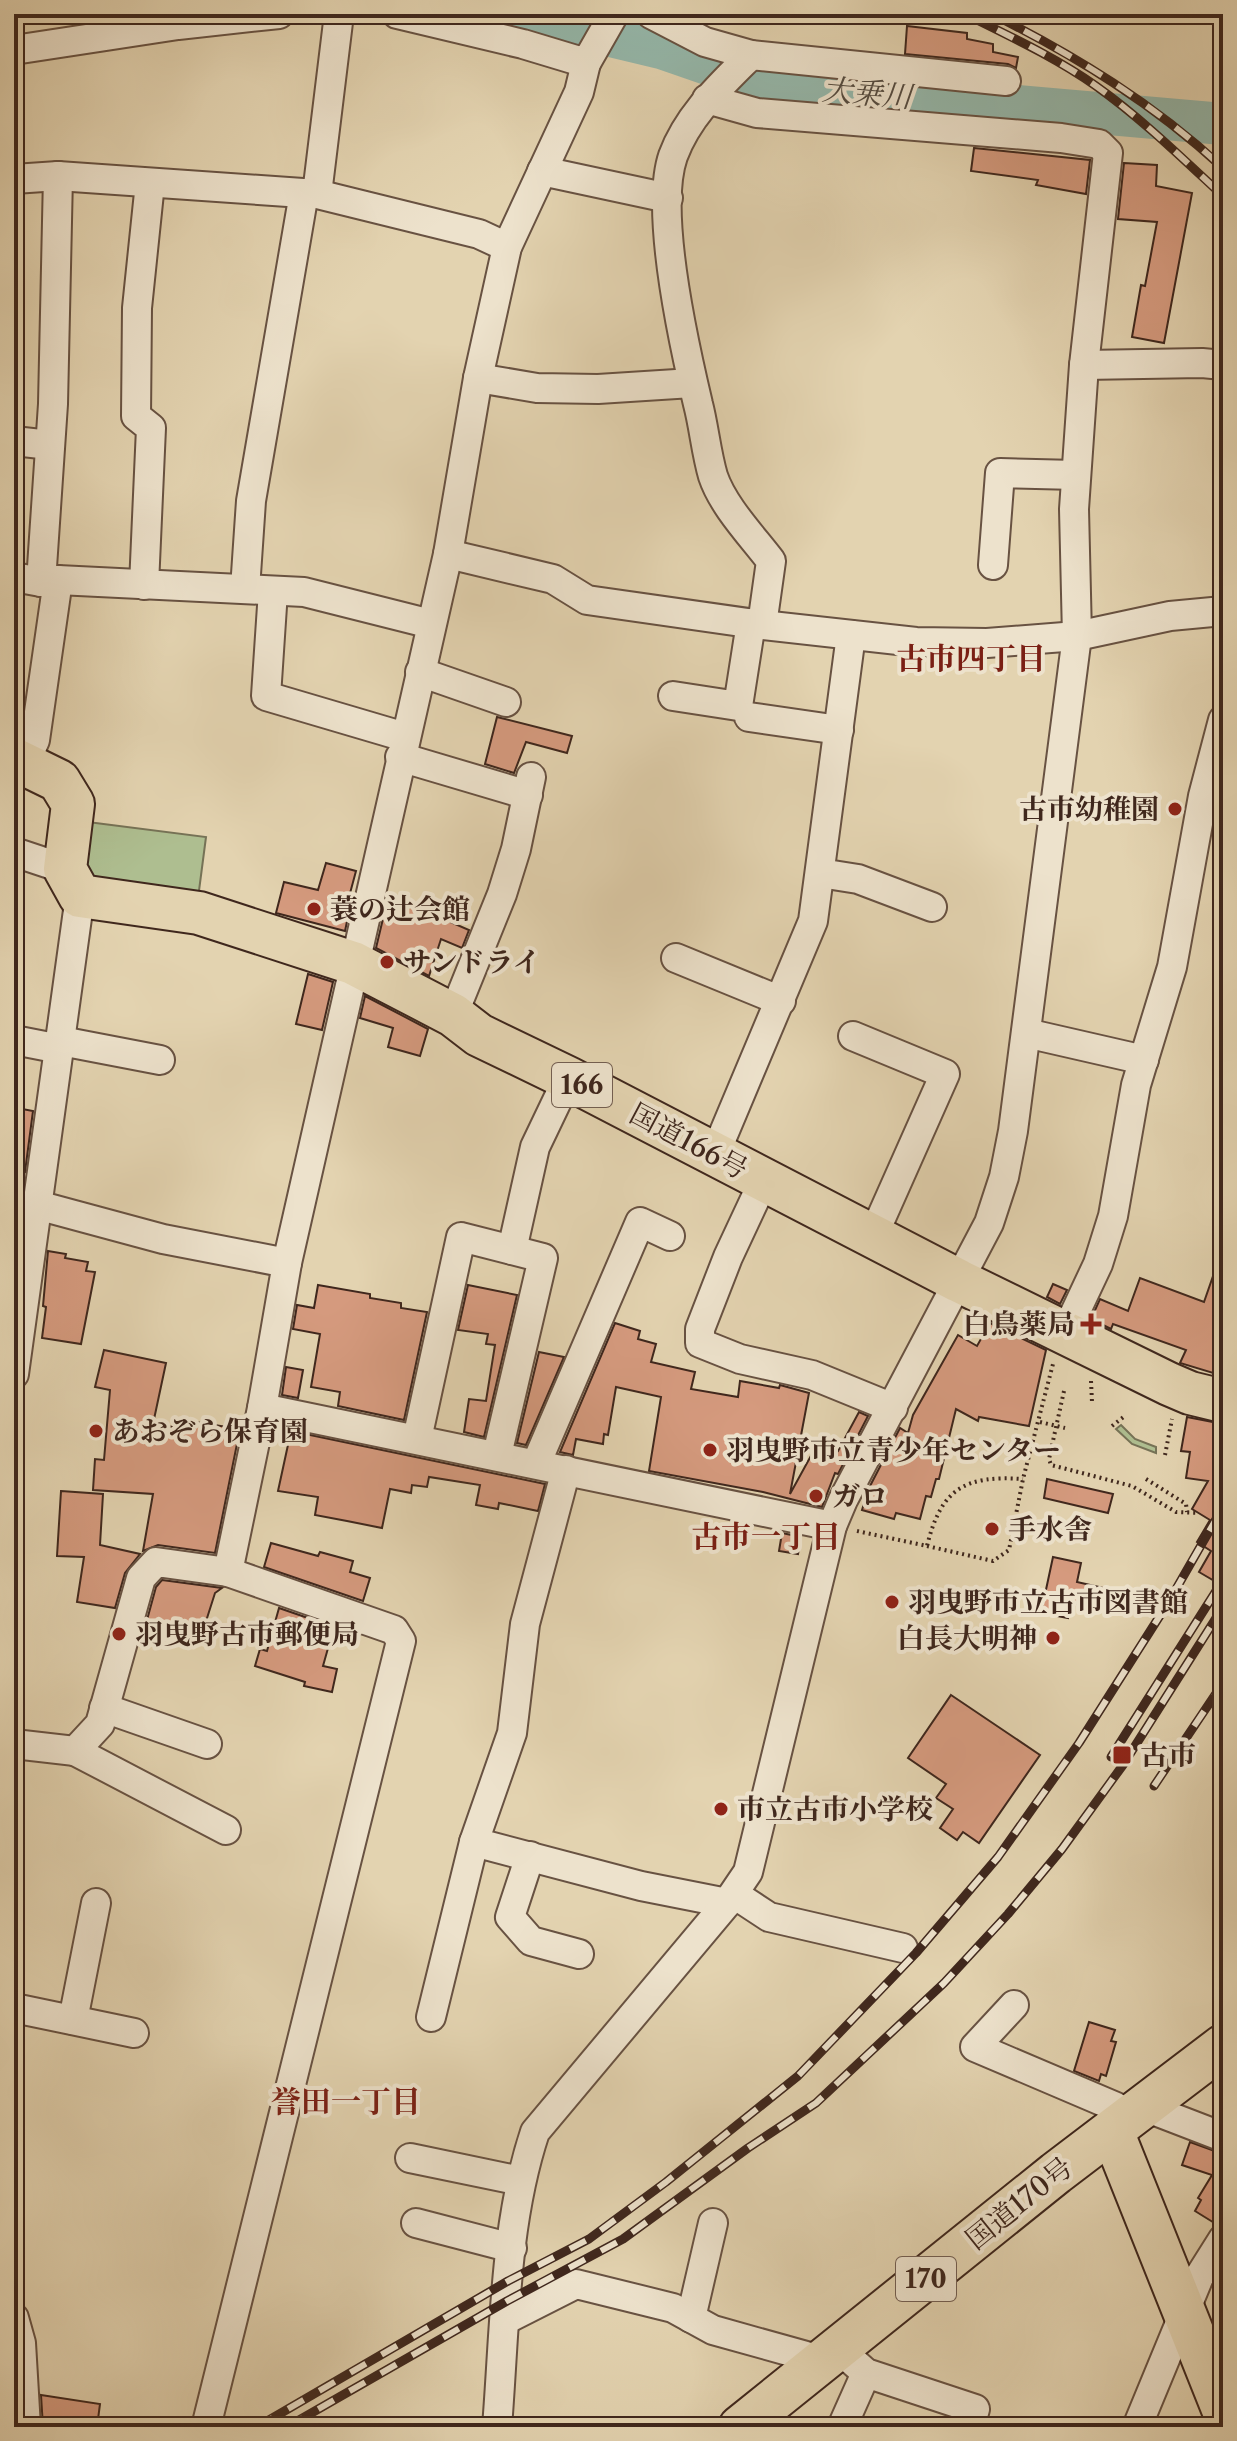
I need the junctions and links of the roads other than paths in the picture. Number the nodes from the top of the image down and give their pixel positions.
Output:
1 (279, 14) edge
2 (339, 14) edge
3 (397, 14) edge
4 (614, 14) edge
5 (651, 14) edge
6 (14, 50) edge
7 (589, 58) junction
8 (748, 58) junction
9 (1006, 81) dead end
10 (709, 97) junction
11 (542, 171) junction
12 (58, 176) junction
13 (14, 179) edge
14 (150, 183) junction
15 (310, 194) junction
16 (668, 198) junction
17 (507, 247) junction
18 (1084, 365) junction
19 (1223, 365) edge
20 (478, 378) junction
21 (692, 383) junction
22 (14, 441) edge
23 (50, 445) junction
24 (1076, 475) junction
25 (448, 554) junction
26 (993, 565) dead end
27 (38, 580) edge
28 (144, 585) junction
29 (245, 589) junction
30 (273, 591) junction
31 (1223, 611) edge
32 (431, 624) junction
33 (756, 624) junction
34 (851, 635) junction
35 (1077, 636) junction
36 (420, 672) junction
37 (673, 696) dead end
38 (506, 702) dead end
39 (749, 717) dead end
40 (1223, 720) edge
41 (839, 730) junction
42 (402, 747) junction
43 (19, 762) edge
44 (14, 852) edge
45 (820, 873) junction
46 (73, 882) junction
47 (932, 907) dead end
48 (676, 958) dead end
49 (353, 963) junction
50 (781, 1001) junction
51 (453, 1015) junction
52 (1026, 1033) junction
53 (853, 1036) dead end
54 (14, 1040) edge
55 (60, 1045) junction
56 (160, 1060) dead end
57 (1144, 1060) junction
58 (568, 1078) junction
59 (715, 1154) junction
60 (764, 1180) junction
61 (37, 1205) junction
62 (670, 1236) dead end
63 (873, 1236) junction
64 (512, 1250) junction
65 (22, 1263) edge
66 (287, 1263) junction
67 (959, 1281) junction
68 (1066, 1332) junction
69 (14, 1374) edge
70 (1223, 1401) edge
71 (262, 1408) junction
72 (893, 1408) junction
73 (417, 1439) junction
74 (497, 1455) junction
75 (536, 1464) junction
76 (566, 1470) junction
77 (832, 1526) junction
78 (228, 1572) junction
79 (104, 1708) junction
80 (14, 1744) edge
81 (207, 1744) dead end
82 (75, 1751) junction
83 (226, 1830) dead end
84 (474, 1842) junction
85 (530, 1856) junction
86 (731, 1898) junction
87 (96, 1903) dead end
88 (903, 1948) dead end
89 (579, 1954) dead end
90 (1014, 2005) dead end
91 (14, 2008) edge
92 (431, 2017) dead end
93 (73, 2020) junction
94 (134, 2033) dead end
95 (1223, 2046) edge
96 (1128, 2120) junction
97 (1223, 2137) edge
98 (410, 2158) dead end
99 (521, 2181) junction
100 (416, 2223) dead end
101 (713, 2223) dead end
102 (1223, 2239) edge
103 (512, 2248) junction
104 (1185, 2310) junction
105 (14, 2318) edge
106 (691, 2318) junction
107 (505, 2320) junction
108 (843, 2361) junction
109 (1223, 2409) edge
110 (26, 2427) edge
111 (206, 2427) edge
112 (497, 2427) edge
113 (740, 2427) edge
114 (842, 2427) edge
115 (970, 2427) edge
116 (1137, 2427) edge

1 - 6 street
2 - 15 street
3 - 7 street
4 - 7 street
5 - 8 street
7 - 11 street
8 - 9 street
8 - 10 street
10 - 16 street
10 - 18 street
11 - 16 street
11 - 17 street
12 - 13 street
12 - 14 street
12 - 23 street
14 - 15 street
14 - 28 street
15 - 17 street
15 - 29 street
16 - 21 street
17 - 20 street
18 - 19 street
18 - 24 street
20 - 21 street
20 - 25 street
21 - 33 street
22 - 23 street
23 - 27 street
24 - 26 street
24 - 35 street
25 - 32 street
25 - 33 street
27 - 28 street
27 - 43 street
28 - 29 street
29 - 30 street
30 - 32 street
30 - 42 street
31 - 35 street
32 - 36 street
33 - 34 street
33 - 37 street
34 - 35 street
34 - 41 street
35 - 52 street
36 - 38 street
36 - 42 street
39 - 41 street
40 - 57 street
41 - 45 street
42 - 49 street
42 - 51 street
43 - 46 highway
44 - 46 street
45 - 47 street
45 - 50 street
46 - 49 highway, 国道166号 / 166
46 - 55 street
48 - 50 street
49 - 51 highway, 国道166号 / 166
49 - 66 street
50 - 59 street
51 - 58 highway, 国道166号 / 166
52 - 57 street
52 - 67 street
53 - 63 street
54 - 55 street
55 - 56 street
55 - 61 street
57 - 68 street
58 - 59 highway, 国道166号 / 166
58 - 64 street
59 - 60 highway, 国道166号 / 166
60 - 63 highway, 国道166号 / 166
60 - 72 street
61 - 65 street
61 - 66 street
62 - 75 street
63 - 67 highway, 国道166号 / 166
64 - 73 street
64 - 74 street
65 - 69 street
66 - 71 street
67 - 68 highway, 国道166号 / 166
67 - 72 street
68 - 70 highway, 国道166号 / 166
71 - 73 street
71 - 78 street
72 - 77 street
73 - 74 street
74 - 75 street
75 - 76 street
76 - 77 street
76 - 84 street
77 - 86 street
78 - 79 street
78 - 111 street
79 - 81 street
79 - 82 street
80 - 82 street
82 - 83 street
84 - 85 street
84 - 92 street
85 - 86 street
85 - 89 street
86 - 88 street
86 - 99 street
87 - 93 street
90 - 96 street
91 - 93 street
93 - 94 street
95 - 96 highway, 国道170号 / 170
96 - 97 street
96 - 104 highway
96 - 108 highway, 国道170号 / 170
98 - 99 street
99 - 103 street
100 - 103 street
101 - 106 street
102 - 104 street
103 - 107 street
104 - 109 highway
104 - 116 street
105 - 110 street
106 - 107 street
106 - 108 street
107 - 112 street
108 - 113 highway, 国道170号 / 170
108 - 114 street
108 - 115 street

